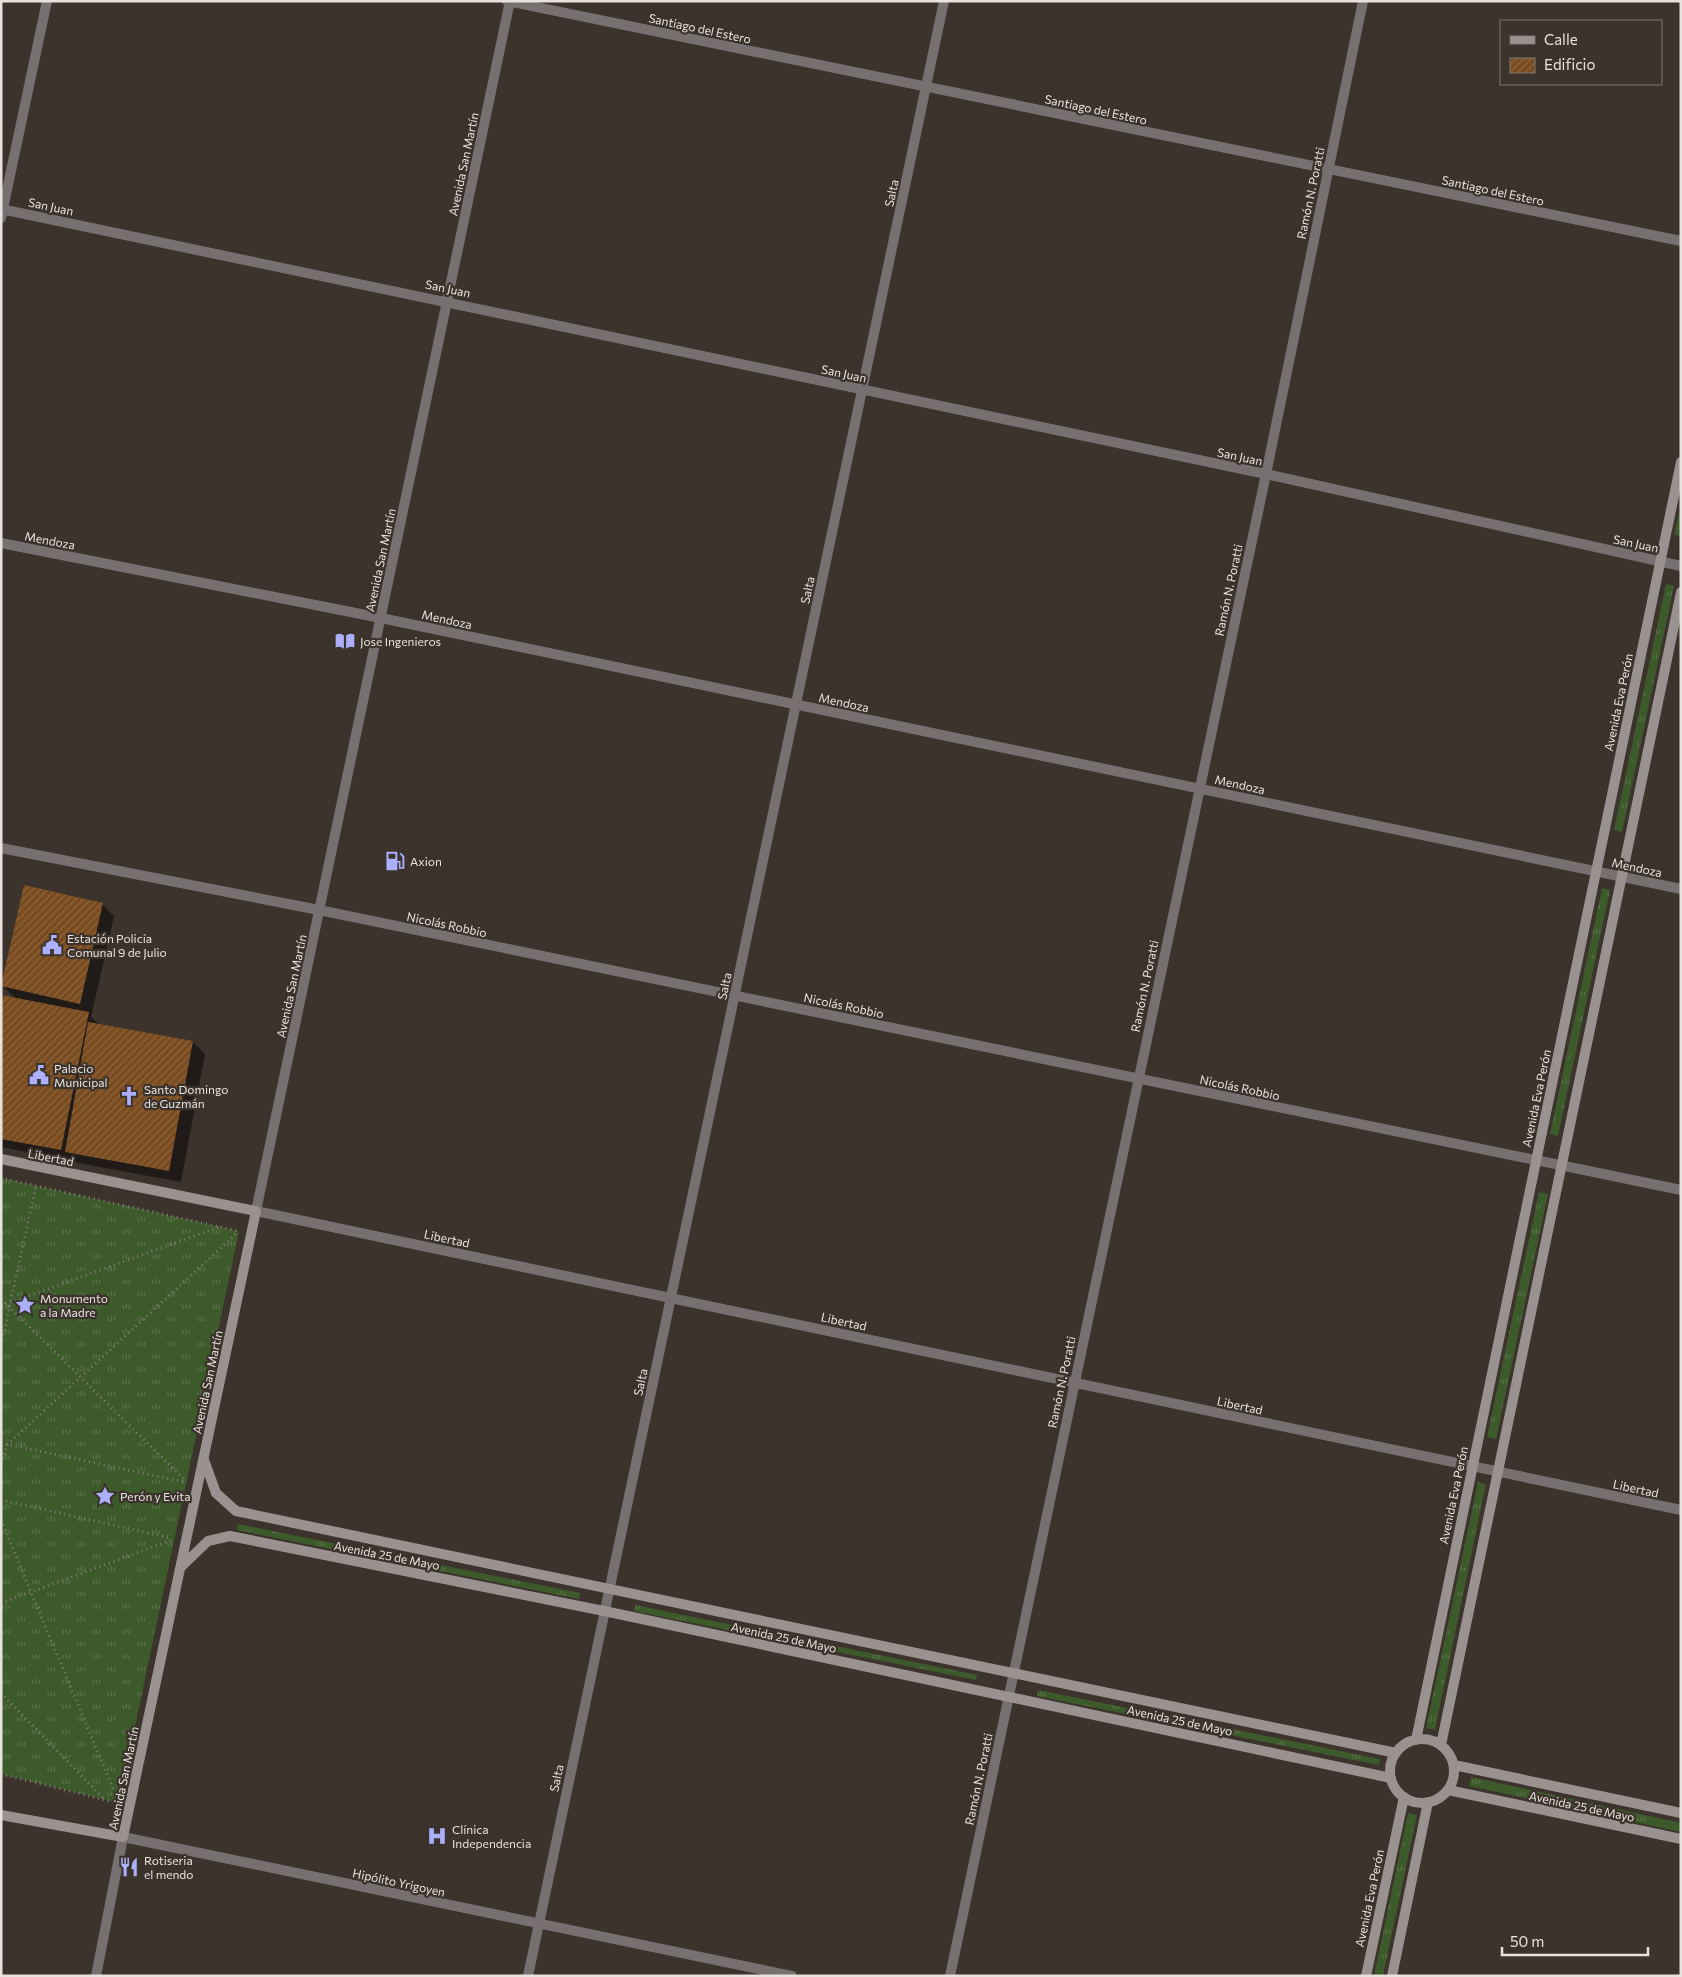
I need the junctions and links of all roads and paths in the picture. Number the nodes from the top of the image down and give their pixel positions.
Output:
1 (47, 1) edge
2 (509, 1) edge
3 (944, 1) edge
4 (1363, 1) edge
5 (926, 87) junction
6 (1328, 169) junction
7 (2, 212) edge
8 (1681, 241) edge
9 (447, 301) junction
10 (862, 390) junction
11 (1681, 462) edge
12 (1266, 474) junction
13 (1, 543) edge
14 (1660, 561) junction
15 (1681, 566) edge
16 (1681, 592) edge
17 (381, 618) junction
18 (796, 705) junction
19 (1198, 788) junction
20 (1, 848) edge
21 (1596, 871) junction
22 (1622, 876) junction
23 (1681, 888) edge
24 (319, 910) junction
25 (734, 995) junction
26 (1138, 1078) junction
27 (1, 1160) edge
28 (1536, 1160) junction
29 (1561, 1166) junction
30 (1, 1178) edge
31 (36, 1186) junction
32 (1681, 1190) edge
33 (256, 1211) junction
34 (220, 1226) junction
35 (240, 1231) junction
36 (238, 1241) dead end
37 (1, 1298) edge
38 (670, 1298) junction
39 (9, 1304) junction
40 (1, 1306) edge
41 (1, 1345) edge
42 (80, 1377) junction
43 (1074, 1382) junction
44 (1, 1443) edge
45 (7, 1444) junction
46 (204, 1460) junction
47 (1, 1464) edge
48 (1472, 1466) junction
49 (1498, 1472) junction
50 (189, 1473) dead end
51 (187, 1482) junction
52 (185, 1492) dead end
53 (1, 1500) edge
54 (1681, 1510) edge
55 (1, 1520) edge
56 (175, 1539) junction
57 (173, 1549) dead end
58 (181, 1567) junction
59 (610, 1588) junction
60 (31, 1592) junction
61 (1, 1603) edge
62 (604, 1611) junction
63 (1013, 1673) junction
64 (1, 1693) edge
65 (1008, 1697) junction
66 (1416, 1740) junction
67 (1441, 1745) junction
68 (1396, 1753) junction
69 (1454, 1765) junction
70 (1, 1774) edge
71 (1391, 1778) junction
72 (1448, 1790) junction
73 (122, 1793) dead end
74 (1404, 1797) junction
75 (105, 1800) dead end
76 (1428, 1802) junction
77 (120, 1803) junction
78 (1681, 1813) edge
79 (1, 1815) edge
80 (123, 1837) junction
81 (1681, 1839) edge
82 (539, 1923) junction
83 (96, 1976) edge
84 (528, 1976) edge
85 (792, 1976) edge
86 (950, 1976) edge
87 (1366, 1976) edge
88 (1392, 1976) edge

1 - 7 street
2 - 5 street, Santiago del Estero
2 - 9 street, Avenida San Martín
3 - 5 street, Salta
4 - 6 street, Ramón N. Poratti
5 - 6 street, Santiago del Estero
5 - 10 street, Salta
6 - 8 street, Santiago del Estero
6 - 12 street, Ramón N. Poratti
7 - 9 street, San Juan
9 - 10 street, San Juan
9 - 17 street, Avenida San Martín
10 - 12 street, San Juan
10 - 18 street, Salta
11 - 14 main road, Avenida Eva Perón
12 - 14 street, San Juan
12 - 19 street, Ramón N. Poratti
13 - 17 street, Mendoza
14 - 15 street, San Juan
14 - 21 main road, Avenida Eva Perón
16 - 22 main road
17 - 18 street, Mendoza
17 - 24 street, Avenida San Martín
18 - 19 street, Mendoza
18 - 25 street, Salta
19 - 21 street, Mendoza
19 - 26 street, Ramón N. Poratti
20 - 24 street, Nicolás Robbio
21 - 22 street, Mendoza
21 - 28 main road, Avenida Eva Perón
22 - 23 street, Mendoza
22 - 29 main road
24 - 25 street, Nicolás Robbio
24 - 33 street, Avenida San Martín
25 - 26 street, Nicolás Robbio
25 - 38 street, Salta
26 - 28 street, Nicolás Robbio
26 - 43 street, Ramón N. Poratti
27 - 33 main road, Libertad
28 - 29 street, Nicolás Robbio
28 - 48 main road, Avenida Eva Perón
29 - 32 street, Nicolás Robbio
29 - 49 main road
30 - 31 path
31 - 34 path
31 - 39 path
33 - 38 street, Libertad
33 - 46 main road, Avenida San Martín
34 - 35 path
34 - 39 path
35 - 36 path
35 - 42 path
37 - 39 path
38 - 43 street, Libertad
38 - 59 street, Salta
39 - 40 path
39 - 41 path
39 - 42 path
42 - 45 path
42 - 51 path
43 - 48 street, Libertad
43 - 63 street, Ramón N. Poratti
44 - 45 path
45 - 47 path
45 - 51 path
46 - 58 main road, Avenida San Martín
46 - 59 main road, Avenida 25 de Mayo
48 - 49 street, Libertad
48 - 66 main road, Avenida Eva Perón
49 - 54 street, Libertad
49 - 67 main road
50 - 51 path
51 - 52 path
53 - 56 path
55 - 60 path
56 - 57 path
56 - 60 path
58 - 62 main road, Avenida 25 de Mayo
58 - 80 main road, Avenida San Martín
59 - 62 street, Salta
59 - 63 main road, Avenida 25 de Mayo
60 - 61 path
60 - 77 path
62 - 65 main road, Avenida 25 de Mayo
62 - 82 street, Salta
63 - 65 street, Ramón N. Poratti
63 - 68 main road, Avenida 25 de Mayo
64 - 75 path
65 - 71 main road, Avenida 25 de Mayo
65 - 86 street, Ramón N. Poratti
66 - 67 main road
66 - 68 main road
67 - 69 main road
68 - 71 main road
69 - 72 main road
69 - 78 main road, Avenida 25 de Mayo
70 - 77 path
71 - 74 main road
72 - 76 main road
72 - 81 main road, Avenida 25 de Mayo
73 - 77 path
74 - 76 main road
74 - 87 main road, Avenida Eva Perón
76 - 88 main road
79 - 80 main road, Hipólito Yrigoyen
80 - 82 street, Hipólito Yrigoyen
80 - 83 street, Avenida San Martín
82 - 84 street, Salta
82 - 85 street, Hipólito Yrigoyen

